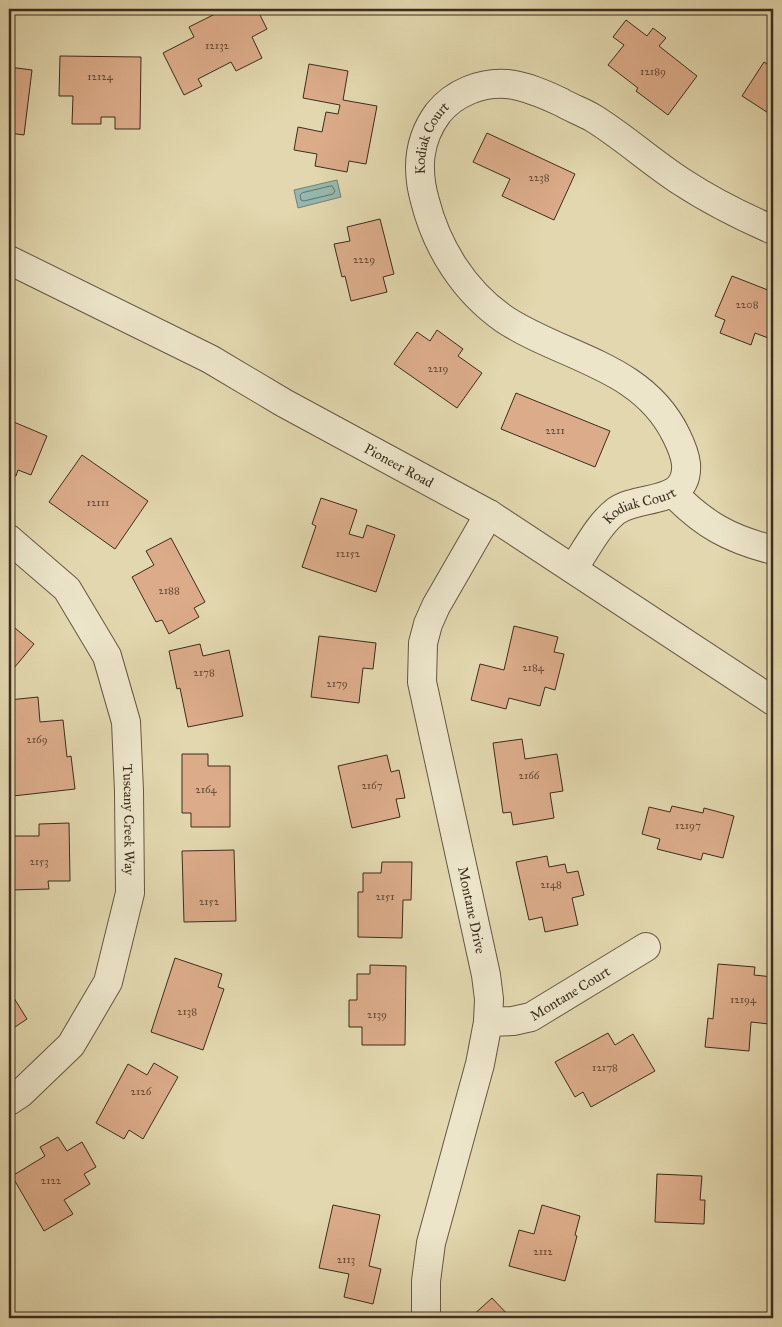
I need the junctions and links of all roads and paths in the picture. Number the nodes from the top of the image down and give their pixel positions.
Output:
1 (773, 230) edge
2 (9, 260) edge
3 (673, 492) junction
4 (489, 514) junction
5 (9, 538) edge
6 (773, 550) edge
7 (573, 569) junction
8 (773, 701) edge
9 (646, 946) dead end
10 (488, 1022) junction
11 (9, 1101) edge
12 (426, 1318) edge

1 - 3 street, Kodiak Court
2 - 4 street, Pioneer Road
3 - 6 street
3 - 7 street, Kodiak Court
4 - 7 street, Pioneer Road
4 - 10 street, Montane Drive
5 - 11 street, Tuscany Creek Way
7 - 8 street, Pioneer Road
9 - 10 street, Montane Court
10 - 12 street, Montane Drive

